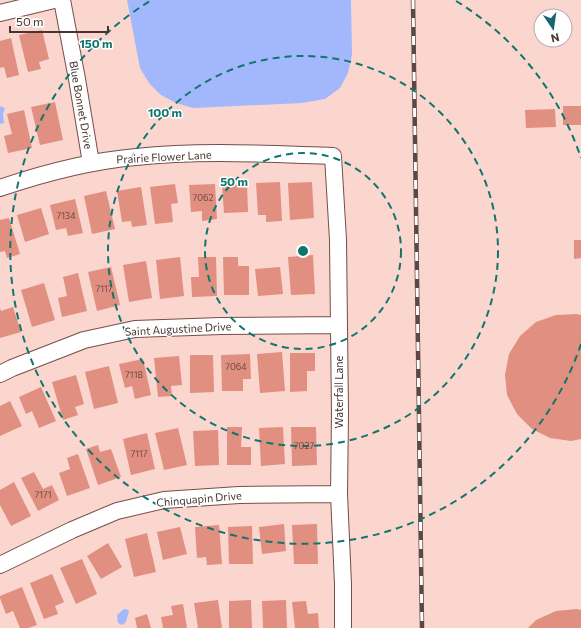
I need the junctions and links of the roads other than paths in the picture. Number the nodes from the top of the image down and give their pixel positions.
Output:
1 (54, 0) edge
2 (62, 0) edge
3 (0, 13) edge
4 (332, 156) joint
5 (92, 163) junction
6 (0, 188) edge
7 (339, 325) junction
8 (0, 374) edge
9 (339, 494) junction
10 (0, 565) edge
11 (343, 628) edge

1 - 3 street
2 - 5 street, Blue Bonnet Drive
4 - 5 street, Prairie Flower Lane
4 - 7 street, Waterfall Lane
5 - 6 street, Prairie Flower Lane
7 - 8 street, Saint Augustine Drive
7 - 9 street, Waterfall Lane
9 - 10 street, Chinquapin Drive
9 - 11 street, Waterfall Lane

